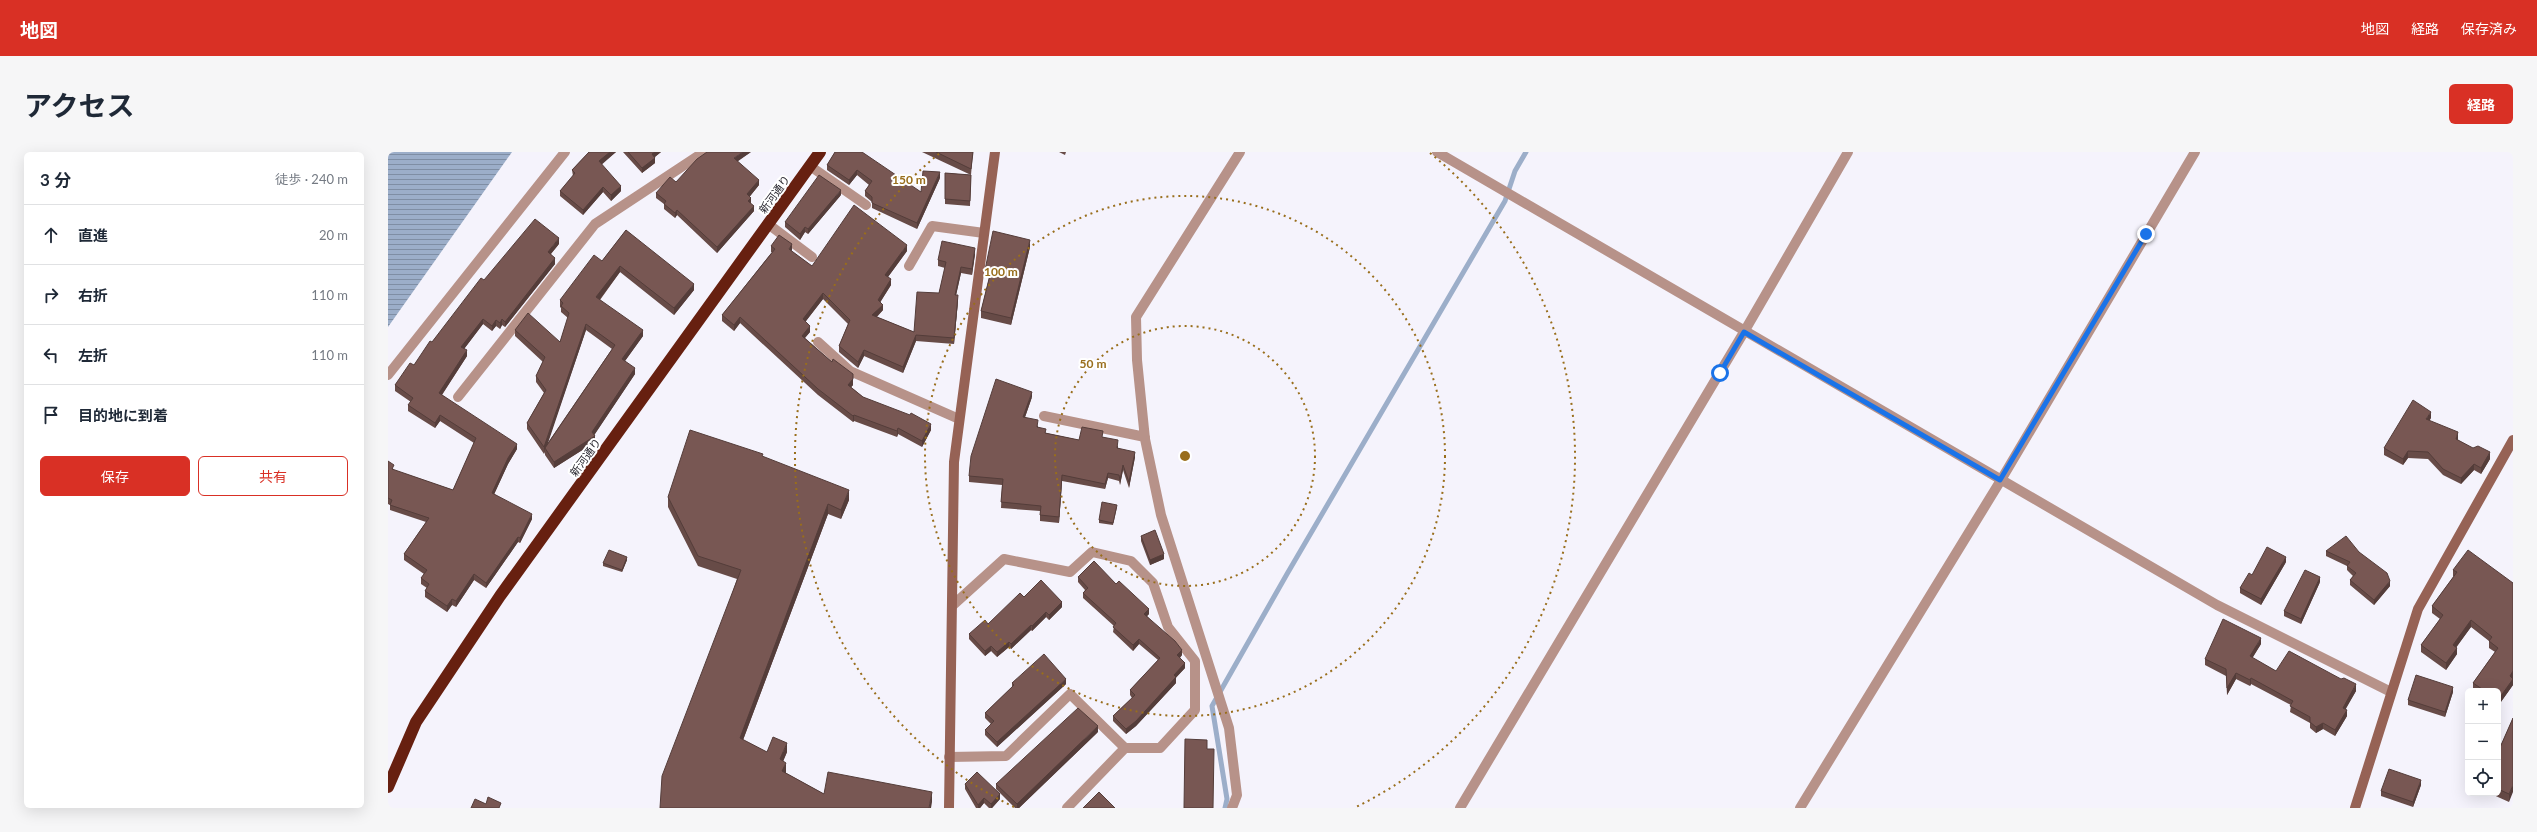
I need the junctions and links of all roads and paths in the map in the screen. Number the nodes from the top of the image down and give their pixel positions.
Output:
1 (565, 152) edge
2 (704, 152) edge
3 (820, 152) edge
4 (995, 152) edge
5 (1240, 152) edge
6 (1437, 152) edge
7 (1848, 152) edge
8 (2195, 152) edge
9 (810, 166) junction
10 (866, 205) dead end
11 (768, 224) junction
12 (984, 233) junction
13 (812, 257) dead end
14 (910, 266) dead end
15 (1744, 332) junction
16 (818, 342) dead end
17 (388, 375) edge
18 (458, 397) dead end
19 (1044, 416) dead end
20 (959, 419) junction
21 (1145, 437) junction
22 (2513, 440) edge
23 (2000, 480) junction
24 (952, 606) junction
25 (2391, 692) junction
26 (1125, 748) junction
27 (949, 757) junction
28 (388, 787) edge
29 (949, 808) edge
30 (1067, 808) edge
31 (1232, 808) edge
32 (1460, 808) edge
33 (1800, 808) edge
34 (2355, 808) edge

1 - 17 street
2 - 18 street
3 - 9 highway, 新河通り
4 - 12 street
5 - 21 street
6 - 15 street
7 - 15 street
8 - 23 street
9 - 10 street
9 - 11 highway, 新河通り
11 - 13 street
11 - 28 highway, 新河通り
12 - 14 street
12 - 20 street
15 - 23 street
15 - 32 street
16 - 20 street
19 - 21 street
20 - 24 street
21 - 31 street
22 - 25 street
23 - 25 street
23 - 33 street
24 - 26 street
24 - 27 street
25 - 34 street
26 - 27 street
26 - 30 street
27 - 29 street

